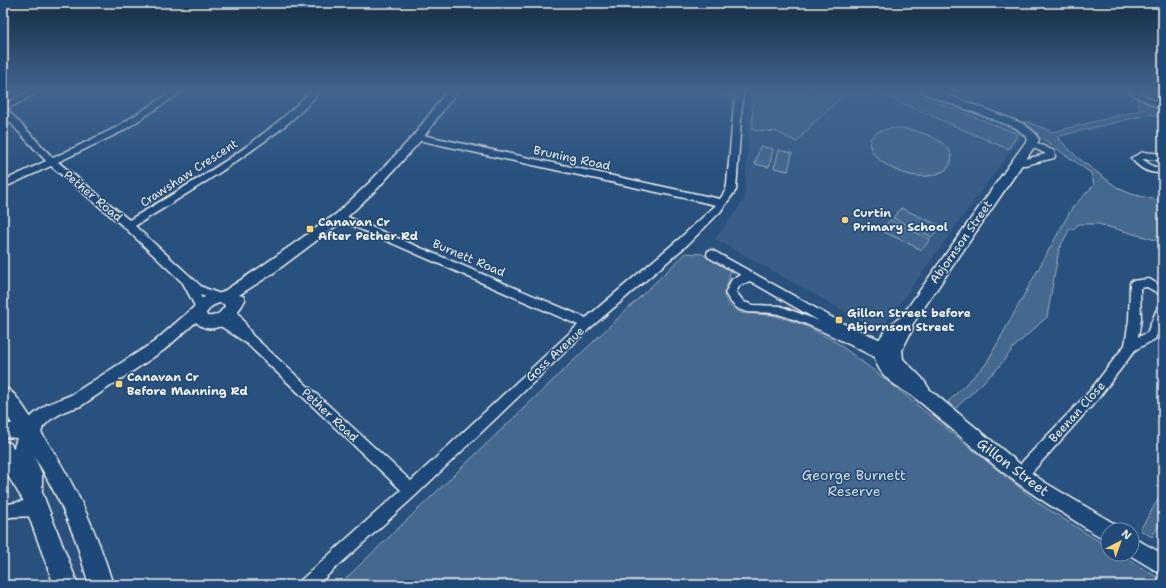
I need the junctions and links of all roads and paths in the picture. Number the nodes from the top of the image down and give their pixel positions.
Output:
1 (12, 118) edge
2 (136, 118) edge
3 (289, 118) edge
4 (432, 118) edge
5 (737, 118) edge
6 (1000, 118) edge
7 (418, 137) junction
8 (1031, 139) junction
9 (1163, 157) edge
10 (52, 162) junction
11 (1016, 162) junction
12 (1163, 169) edge
13 (3, 185) edge
14 (722, 203) junction
15 (340, 217) junction
16 (128, 225) junction
17 (712, 254) dead end
18 (750, 276) junction
19 (186, 279) junction
20 (1163, 292) edge
21 (227, 303) junction
22 (1163, 307) edge
23 (204, 316) junction
24 (586, 325) junction
25 (250, 340) junction
26 (1131, 347) junction
27 (889, 353) junction
28 (3, 395) edge
29 (28, 429) junction
30 (3, 430) edge
31 (3, 450) edge
32 (1020, 475) junction
33 (411, 490) junction
34 (34, 501) junction
35 (3, 512) edge
36 (1100, 526) edge
37 (1140, 551) edge
38 (1163, 565) edge
39 (66, 585) edge
40 (101, 585) edge
41 (306, 585) edge

1 - 10 street, Pether Road
2 - 10 street
3 - 16 street, Crawshaw Crescent
4 - 7 street
5 - 14 street, Goss Avenue
6 - 8 street
7 - 14 street, Bruning Road
7 - 15 street
8 - 11 street, Abjornson Street
8 - 11 street
9 - 12 street
10 - 13 street
10 - 16 street, Pether Road
11 - 27 street, Abjornson Street
14 - 24 street, Goss Avenue
15 - 21 street
15 - 24 street, Burnett Road
16 - 19 street, Pether Road
17 - 18 street, Gillon Street
18 - 27 street, Gillon Street
18 - 27 street, Gillon Street
19 - 21 street, Pether Road
19 - 23 street, Pether Road
20 - 26 street, Beenan Close
21 - 23 street
21 - 23 street
21 - 25 street, Pether Road
22 - 26 street, Beenan Close
23 - 25 street, Pether Road
23 - 29 street
24 - 33 street, Goss Avenue
25 - 33 street, Pether Road
26 - 32 street, Beenan Close
27 - 32 street, Gillon Street
28 - 29 main road
29 - 30 street
29 - 34 street
29 - 40 main road
31 - 34 main road
32 - 36 street, Gillon Street
33 - 41 street, Goss Avenue
34 - 35 street
34 - 39 main road
37 - 38 street

